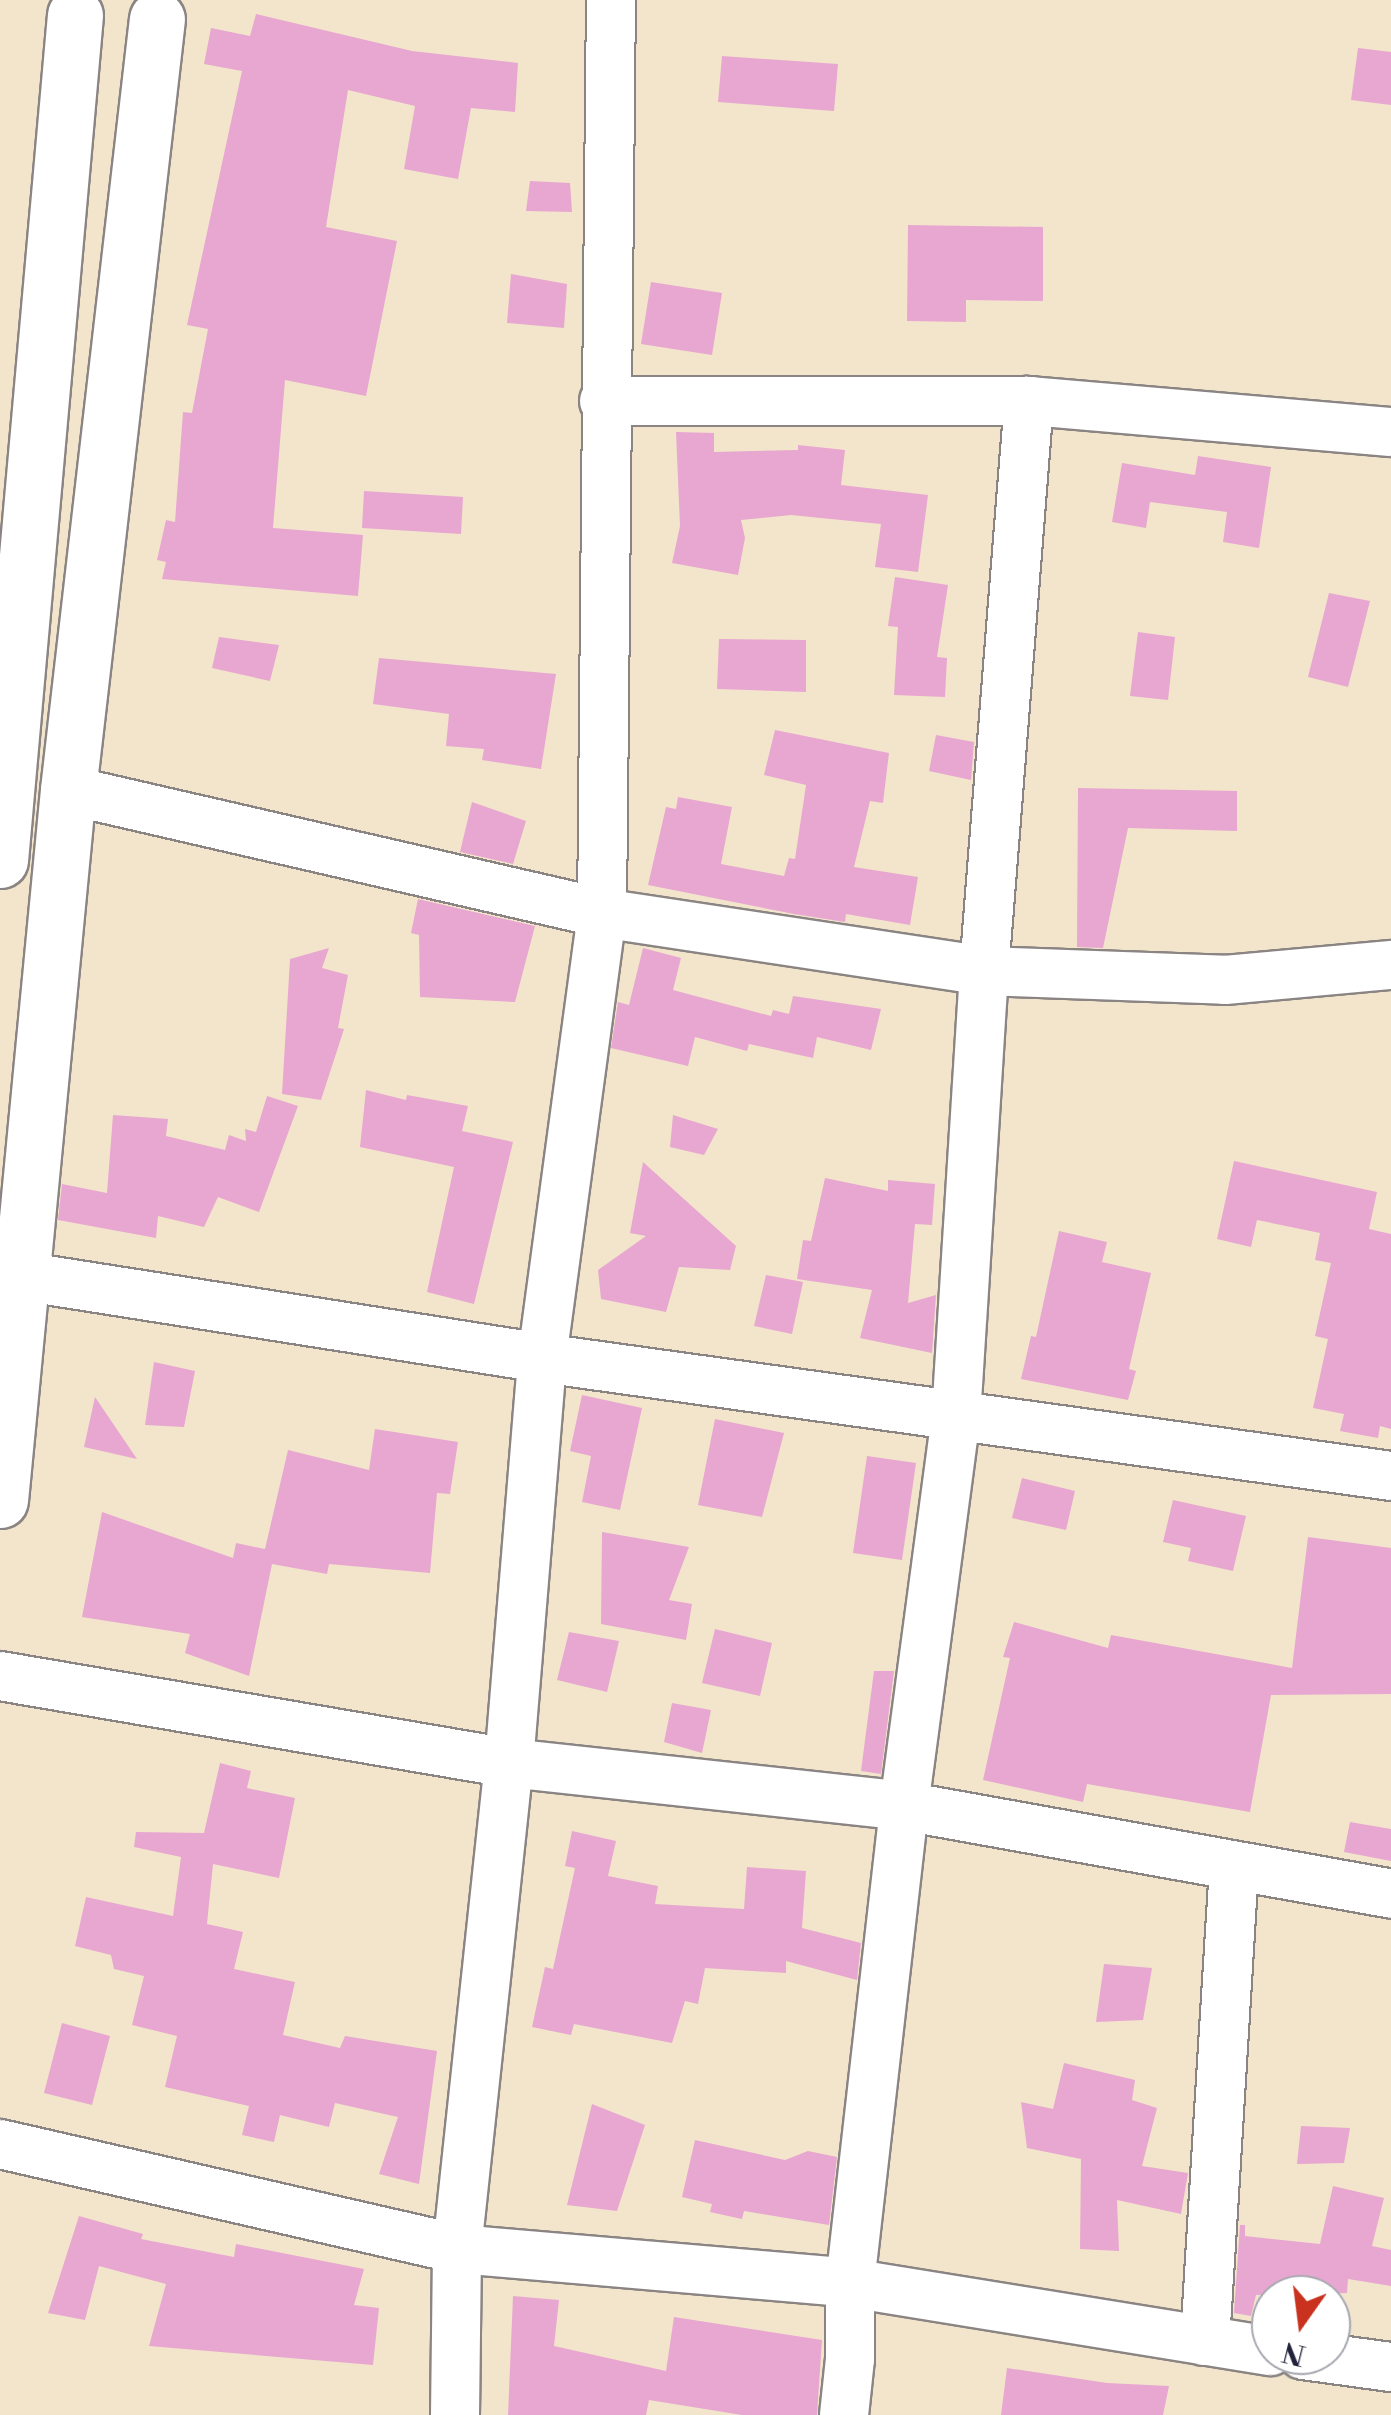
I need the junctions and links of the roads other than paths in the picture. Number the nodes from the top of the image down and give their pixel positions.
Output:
1 (611, 0) edge
2 (69, 8) edge
3 (167, 10) edge
4 (604, 401) junction
5 (1029, 401) junction
6 (1391, 432) edge
7 (68, 790) junction
8 (0, 860) edge
9 (602, 913) junction
10 (1391, 965) edge
11 (984, 971) junction
12 (22, 1276) junction
13 (542, 1358) junction
14 (956, 1417) junction
15 (1391, 1476) edge
16 (0, 1500) edge
17 (0, 1676) edge
18 (509, 1764) junction
19 (904, 1806) junction
20 (1234, 1868) junction
21 (1391, 1894) edge
22 (0, 2144) edge
23 (457, 2250) junction
24 (850, 2283) junction
25 (1205, 2341) junction
26 (1251, 2347) edge
27 (1351, 2362) edge
28 (1391, 2368) edge
29 (455, 2415) edge
30 (844, 2415) edge

1 - 4 street
2 - 3 main road
2 - 8 main road
3 - 7 main road
4 - 5 street
4 - 9 street
5 - 6 street
5 - 11 street
7 - 9 street
7 - 12 main road
9 - 11 street
9 - 13 street
10 - 11 street
11 - 14 street
12 - 13 street
12 - 16 main road
13 - 14 street
13 - 18 street
14 - 15 street
14 - 19 street
17 - 18 street
18 - 19 street
18 - 23 street
19 - 20 street
19 - 24 street
20 - 21 street
20 - 25 street
22 - 23 street
23 - 24 street
23 - 29 street
24 - 25 street
24 - 30 street
25 - 26 street
27 - 28 street

